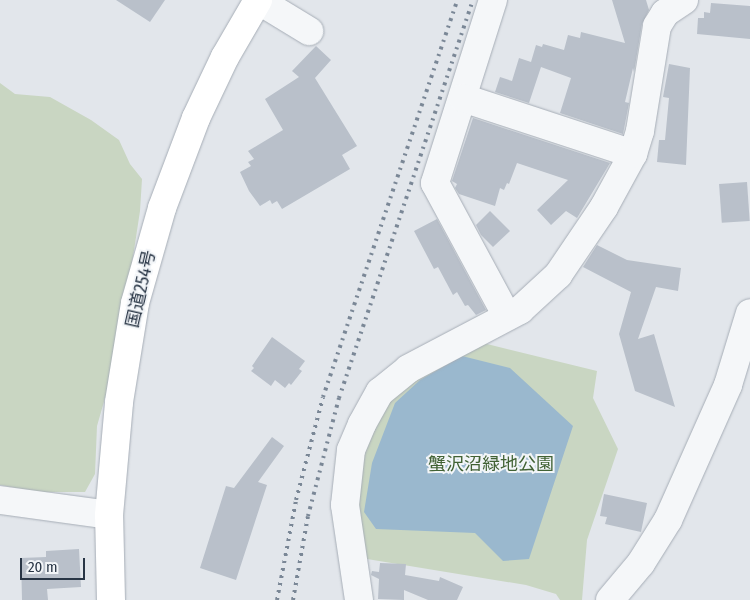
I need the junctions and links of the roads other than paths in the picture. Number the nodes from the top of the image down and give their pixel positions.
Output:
1 (258, 0) edge
2 (493, 0) edge
3 (684, 0) edge
4 (309, 31) dead end
5 (463, 98) junction
6 (633, 154) junction
7 (750, 313) edge
8 (507, 316) junction
9 (0, 500) edge
10 (109, 515) junction
11 (111, 600) edge
12 (358, 600) edge
13 (610, 600) edge

1 - 4 street
1 - 10 highway, 国道254号
2 - 5 street
3 - 6 street
5 - 6 street
5 - 8 street
6 - 8 street
7 - 13 street
8 - 12 street
9 - 10 street
10 - 11 highway, 国道254号

